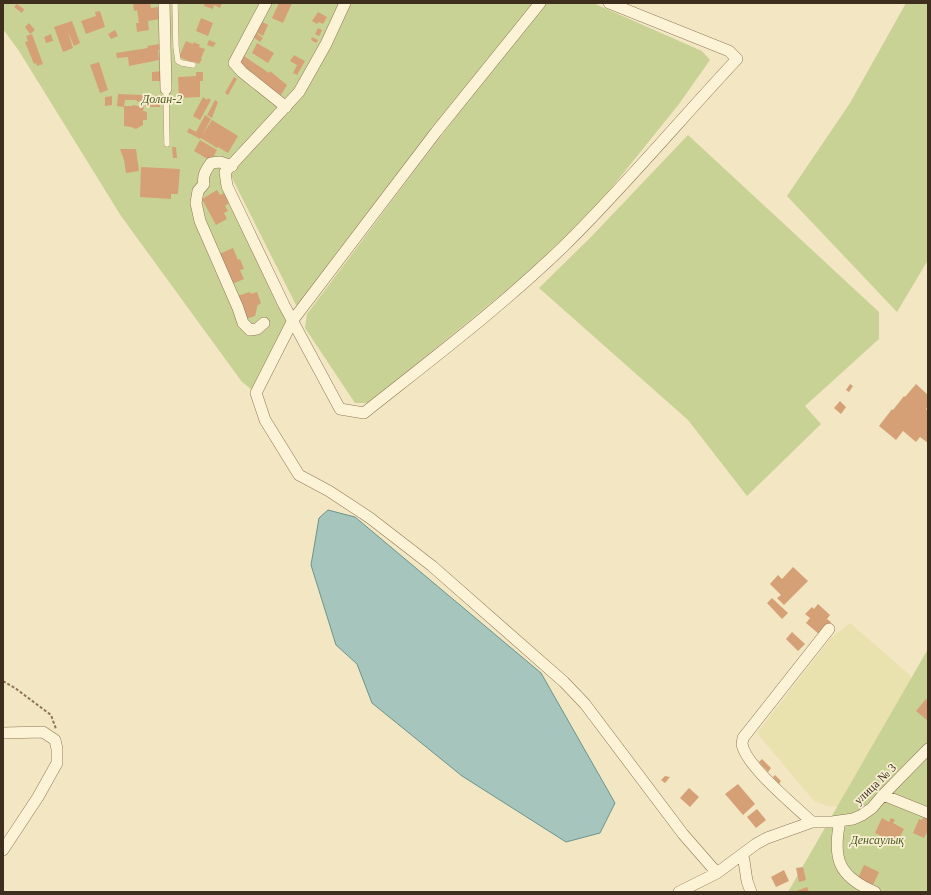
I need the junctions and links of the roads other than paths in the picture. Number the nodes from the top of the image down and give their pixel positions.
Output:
1 (164, 3) edge
2 (175, 3) edge
3 (266, 3) edge
4 (345, 3) edge
5 (540, 3) edge
6 (609, 3) edge
7 (193, 65) dead end
8 (166, 89) joint
9 (286, 107) junction
10 (167, 144) dead end
11 (232, 166) junction
12 (293, 320) junction
13 (264, 323) dead end
14 (829, 629) dead end
15 (3, 733) edge
16 (928, 750) edge
17 (883, 795) junction
18 (928, 812) edge
19 (840, 821) junction
20 (812, 822) junction
21 (3, 850) edge
22 (743, 854) junction
23 (717, 872) junction
24 (679, 892) edge
25 (751, 892) edge
26 (875, 892) edge

1 - 8 street
2 - 7 lane
3 - 9 street
4 - 9 street
5 - 12 street
6 - 12 street
8 - 10 lane
9 - 11 street
11 - 12 street
11 - 13 street
12 - 23 street
14 - 20 street
15 - 21 street
16 - 17 street, улица № 3
17 - 18 street
17 - 19 street, улица № 3
19 - 20 street, улица № 3
19 - 26 street
20 - 22 street, улица № 3
22 - 23 street, улица № 3
22 - 25 street
23 - 24 street, улица № 3

